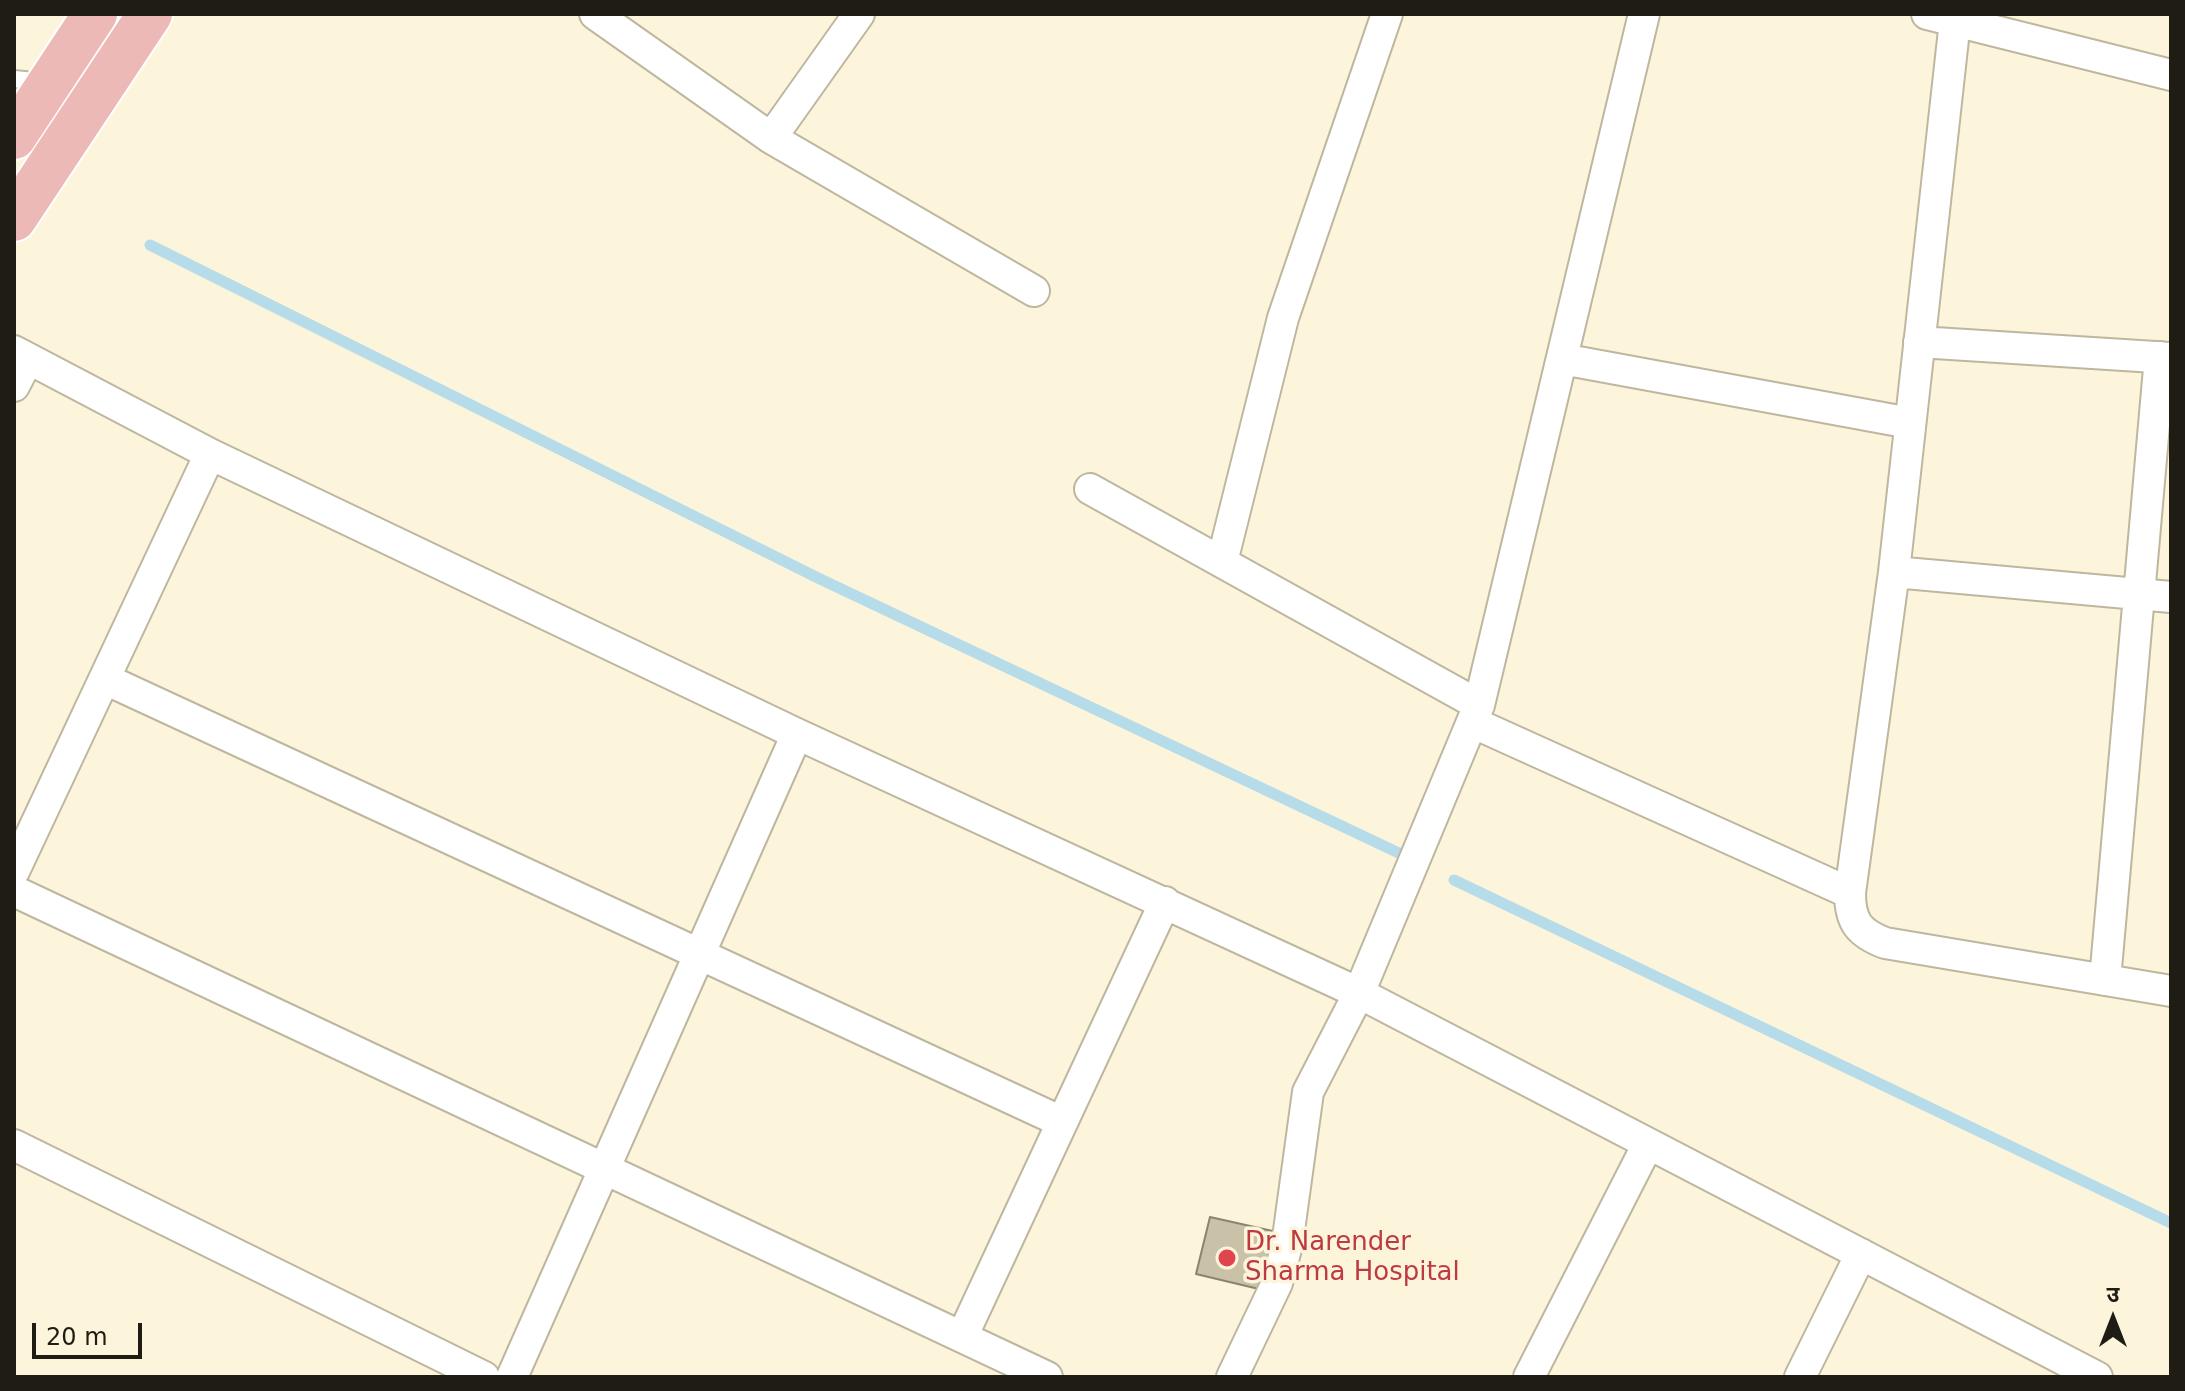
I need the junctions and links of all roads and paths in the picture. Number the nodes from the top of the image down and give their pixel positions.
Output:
1 (95, 14) edge
2 (150, 14) edge
3 (595, 14) edge
4 (859, 14) edge
5 (1387, 14) edge
6 (1644, 14) edge
7 (1941, 17) edge
8 (2171, 75) edge
9 (58, 92) edge
10 (14, 137) edge
11 (771, 138) junction
12 (14, 219) edge
13 (1034, 291) dead end
14 (1919, 342) junction
15 (21, 355) edge
16 (2166, 357) edge
17 (1562, 359) junction
18 (14, 386) edge
19 (1910, 423) junction
20 (210, 454) junction
21 (1090, 489) dead end
22 (1222, 562) junction
23 (1894, 572) junction
24 (2139, 594) junction
25 (2171, 597) edge
26 (105, 679) junction
27 (1477, 714) junction
28 (797, 734) junction
29 (14, 871) edge
30 (14, 891) edge
31 (1850, 893) junction
32 (1165, 902) junction
33 (699, 954) junction
34 (2105, 980) junction
35 (2171, 991) edge
36 (1359, 993) junction
37 (1062, 1122) junction
38 (1648, 1144) junction
39 (14, 1145) edge
40 (604, 1169) junction
41 (1861, 1254) junction
42 (962, 1337) junction
43 (484, 1377) edge
44 (512, 1377) edge
45 (1047, 1377) edge
46 (1232, 1377) edge
47 (1529, 1377) edge
48 (1800, 1377) edge
49 (2097, 1377) edge

1 - 9 main road
2 - 9 main road
3 - 11 street
4 - 11 street
5 - 22 street
6 - 17 street
7 - 8 street
7 - 14 street
9 - 10 main road
9 - 12 main road
11 - 13 street
14 - 16 street
14 - 19 street
15 - 18 street
15 - 20 street
16 - 24 street
17 - 19 street
17 - 27 street
19 - 23 street
20 - 26 street
20 - 28 street
21 - 22 street
22 - 27 street
23 - 24 street
23 - 31 street
24 - 25 street
24 - 34 street
26 - 29 street
26 - 33 street
27 - 31 street
27 - 36 street
28 - 32 street
28 - 33 street
30 - 40 street
31 - 34 street
32 - 36 street
32 - 37 street
33 - 37 street
33 - 40 street
34 - 35 street
36 - 38 street
36 - 46 street
37 - 42 street
38 - 41 street
38 - 47 street
39 - 43 street
40 - 42 street
40 - 44 street
41 - 48 street
41 - 49 street
42 - 45 street

